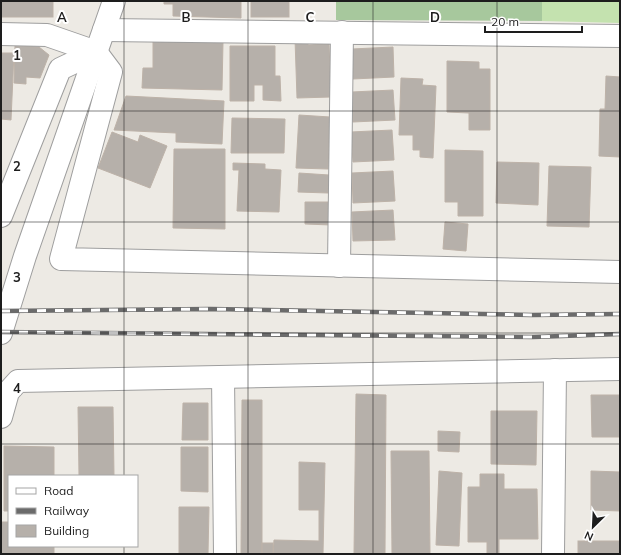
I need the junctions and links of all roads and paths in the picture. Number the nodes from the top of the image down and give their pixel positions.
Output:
1 (114, 1) edge
2 (104, 30) junction
3 (342, 32) junction
4 (1, 34) edge
5 (620, 36) edge
6 (96, 52) junction
7 (1, 216) edge
8 (340, 266) junction
9 (620, 272) edge
10 (1, 333) edge
11 (620, 369) edge
12 (555, 370) junction
13 (224, 377) junction
14 (1, 417) edge
15 (225, 554) edge
16 (553, 554) edge

1 - 2 street
2 - 3 street
2 - 6 street
3 - 5 street
3 - 8 street
4 - 6 street
6 - 7 street
6 - 8 street
6 - 10 street
8 - 9 street
11 - 12 street
12 - 13 street
12 - 16 street
13 - 14 street
13 - 15 street

